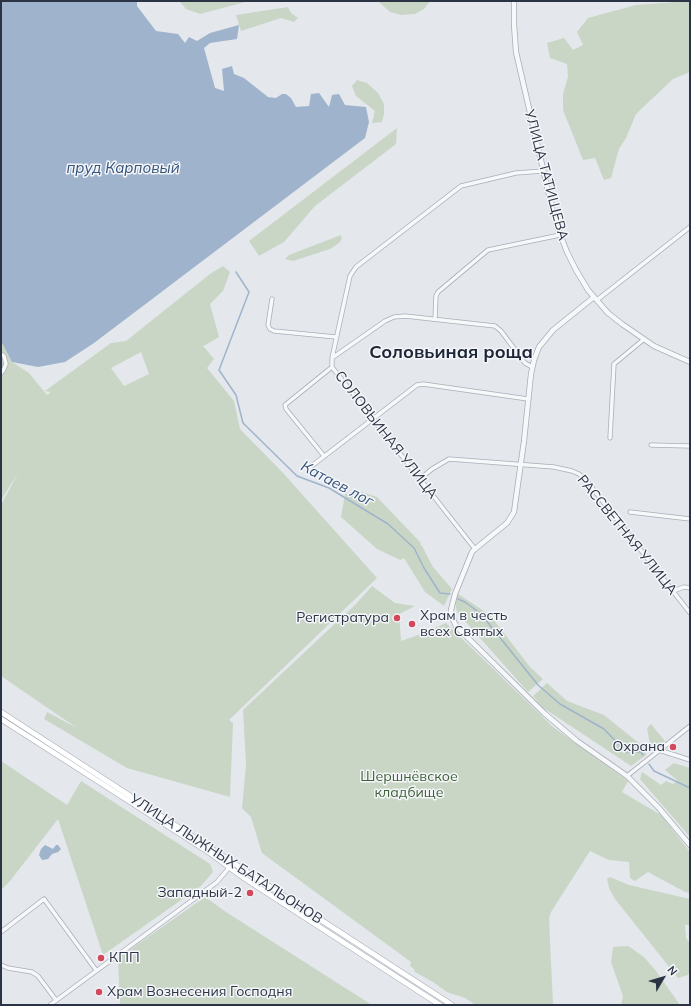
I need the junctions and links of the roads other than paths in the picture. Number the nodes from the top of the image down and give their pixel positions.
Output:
1 (514, 1) edge
2 (544, 172) junction
3 (690, 227) edge
4 (560, 235) junction
5 (272, 299) dead end
6 (595, 299) junction
7 (436, 319) junction
8 (336, 337) junction
9 (643, 340) junction
10 (1, 354) edge
11 (332, 358) junction
12 (690, 362) edge
13 (332, 366) junction
14 (532, 367) junction
15 (1, 373) edge
16 (528, 399) junction
17 (372, 418) junction
18 (610, 438) dead end
19 (652, 445) dead end
20 (690, 446) edge
21 (324, 456) junction
22 (521, 466) junction
23 (309, 468) dead end
24 (420, 479) junction
25 (630, 512) dead end
26 (690, 519) edge
27 (475, 549) junction
28 (690, 588) edge
29 (673, 591) junction
30 (690, 613) edge
31 (1, 712) edge
32 (1, 719) edge
33 (690, 726) edge
34 (659, 750) junction
35 (690, 760) edge
36 (627, 776) junction
37 (690, 845) edge
38 (231, 865) junction
39 (1, 932) edge
40 (1, 965) edge
41 (96, 970) junction
42 (56, 1000) junction
43 (50, 1005) edge
44 (440, 1005) edge
45 (452, 1005) edge

1 - 2 street, УЛИЦА ТАТИЩЕВА
2 - 4 street, УЛИЦА ТАТИЩЕВА
2 - 8 street, СОЛОВЬИНАЯ УЛИЦА
3 - 6 street
4 - 6 street, УЛИЦА ТАТИЩЕВА
4 - 7 street
5 - 8 street
6 - 9 street, УЛИЦА ТАТИЩЕВА
6 - 14 street
7 - 11 street
7 - 14 street
8 - 11 street, СОЛОВЬИНАЯ УЛИЦА
9 - 12 street, УЛИЦА ТАТИЩЕВА
9 - 18 street
10 - 15 street
11 - 13 street, СОЛОВЬИНАЯ УЛИЦА
13 - 17 street, СОЛОВЬИНАЯ УЛИЦА
13 - 21 street
14 - 16 street
16 - 17 street
16 - 22 street
17 - 21 street
17 - 24 street, СОЛОВЬИНАЯ УЛИЦА
19 - 20 street
21 - 23 street
22 - 24 street, РАССВЕТНАЯ УЛИЦА
22 - 27 street
22 - 29 street, РАССВЕТНАЯ УЛИЦА
24 - 27 street, СОЛОВЬИНАЯ УЛИЦА
25 - 26 street
27 - 36 street
28 - 29 street
29 - 30 street, РАССВЕТНАЯ УЛИЦА
31 - 38 main road, УЛИЦА ЛЫЖНЫХ БАТАЛЬОНОВ
32 - 38 main road, УЛИЦА ЛЫЖНЫХ БАТАЛЬОНОВ
33 - 34 street
34 - 35 street
34 - 36 street
36 - 37 street
38 - 41 street
38 - 44 main road, УЛИЦА ЛЫЖНЫХ БАТАЛЬОНОВ
38 - 45 main road, УЛИЦА ЛЫЖНЫХ БАТАЛЬОНОВ
39 - 41 street
40 - 42 street
41 - 42 street
42 - 43 street

